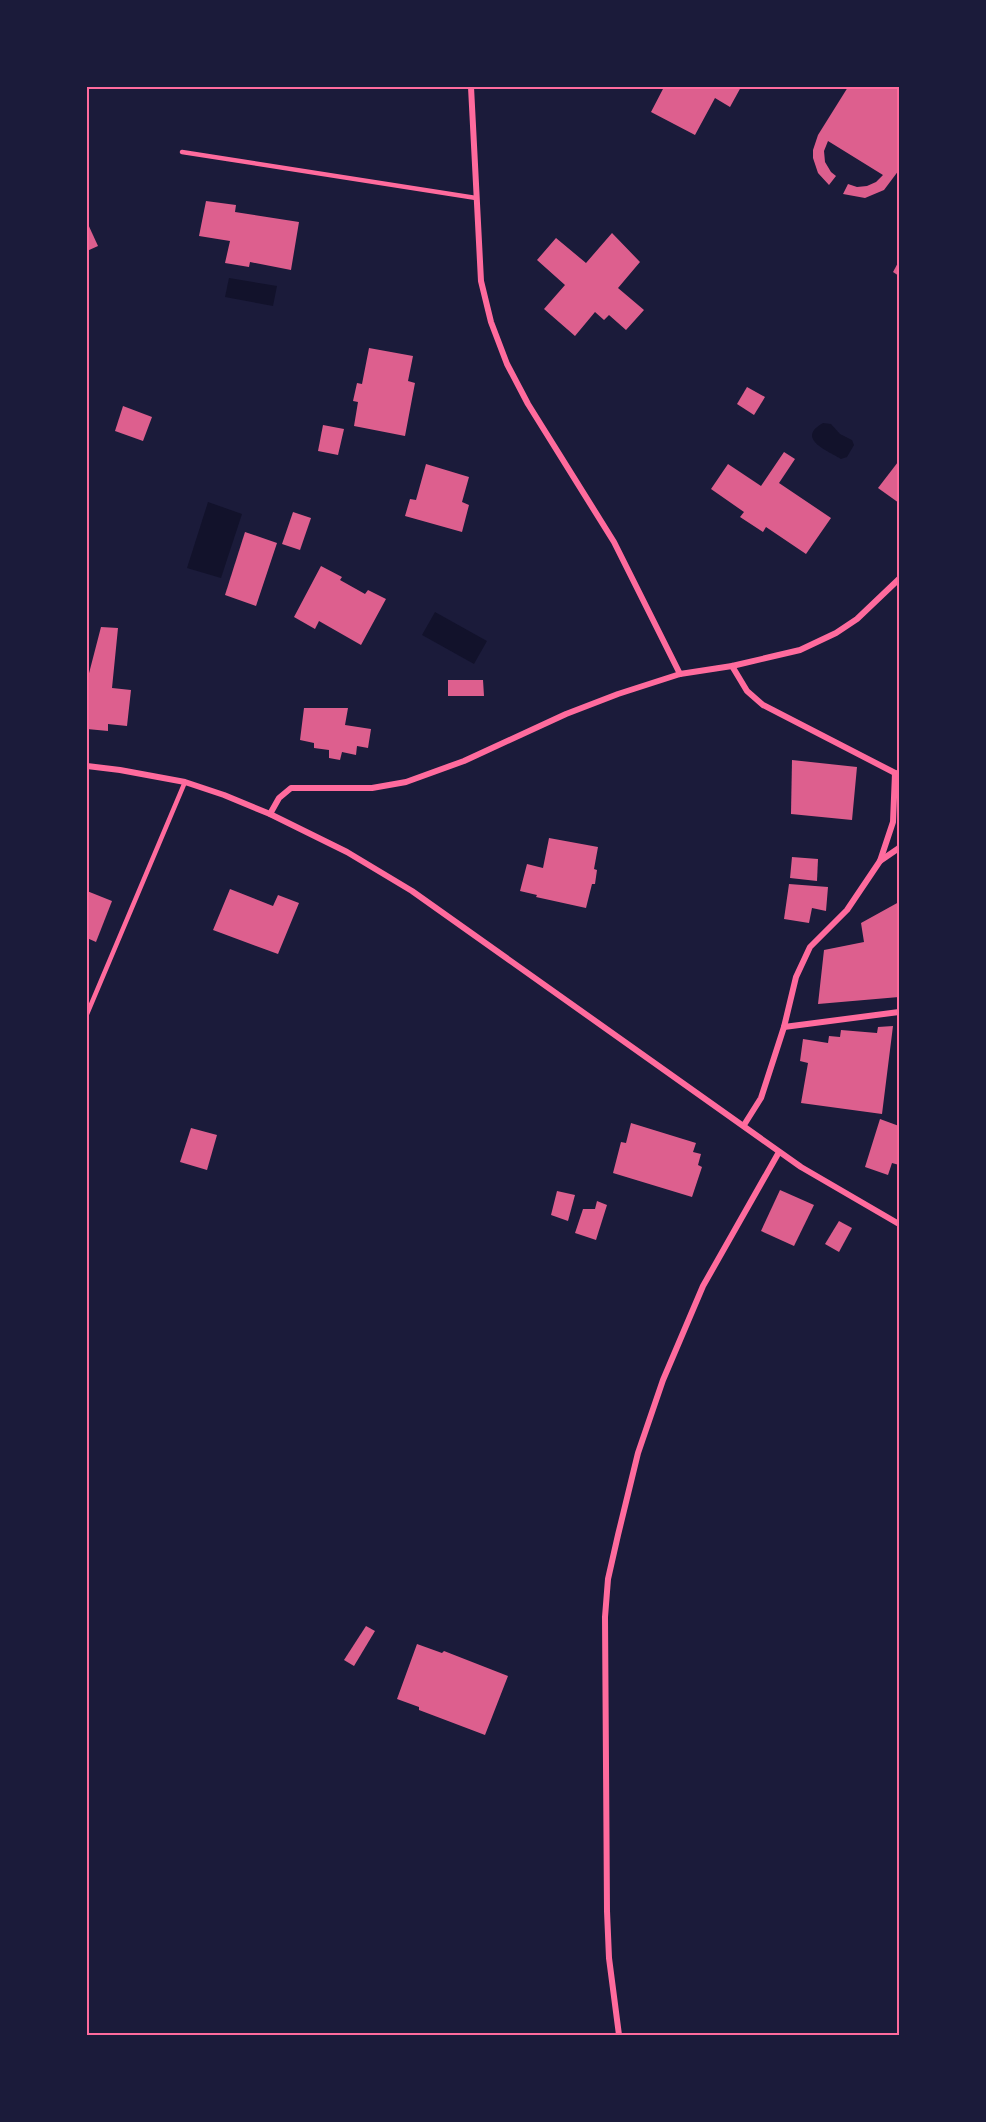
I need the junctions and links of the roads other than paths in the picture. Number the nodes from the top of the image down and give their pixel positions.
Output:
1 (471, 87) edge
2 (182, 152) dead end
3 (476, 198) junction
4 (899, 579) edge
5 (732, 666) junction
6 (680, 674) junction
7 (87, 766) edge
8 (897, 774) edge
9 (186, 782) junction
10 (270, 814) junction
11 (899, 848) edge
12 (880, 861) junction
13 (899, 1012) edge
14 (87, 1014) edge
15 (784, 1027) junction
16 (744, 1125) junction
17 (779, 1152) junction
18 (899, 1224) edge
19 (619, 2035) edge

1 - 3 street
2 - 3 lane
3 - 6 street
4 - 5 street
5 - 6 street
5 - 8 street
6 - 10 street
7 - 9 street
8 - 12 street
9 - 10 street
9 - 14 lane
10 - 16 street
11 - 12 street
12 - 15 street
13 - 15 street
15 - 16 street
16 - 17 street
17 - 18 street
17 - 19 street

